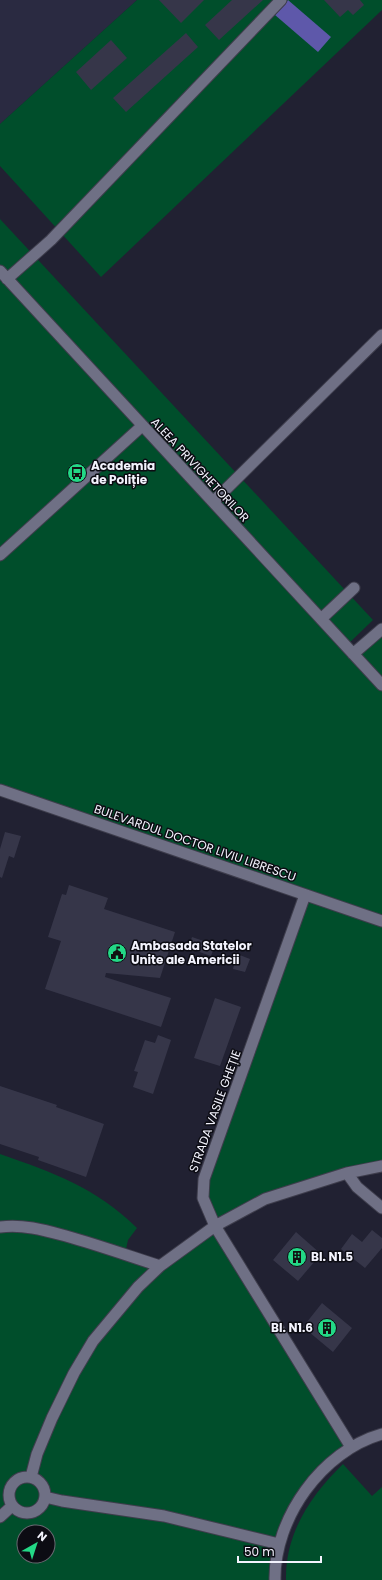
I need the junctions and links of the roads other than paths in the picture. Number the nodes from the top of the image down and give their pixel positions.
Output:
1 (281, 0) edge
2 (4, 275) edge
3 (382, 335) edge
4 (142, 426) junction
5 (213, 502) junction
6 (0, 555) edge
7 (354, 588) dead end
8 (321, 619) junction
9 (382, 629) edge
10 (353, 654) junction
11 (382, 685) edge
12 (0, 790) edge
13 (305, 895) junction
14 (382, 921) edge
15 (382, 1166) edge
16 (348, 1173) junction
17 (382, 1208) edge
18 (215, 1226) junction
19 (0, 1227) edge
20 (160, 1266) junction
21 (382, 1434) edge
22 (351, 1448) junction
23 (32, 1478) junction
24 (45, 1497) junction
25 (12, 1506) junction
26 (0, 1517) edge
27 (280, 1544) junction
28 (276, 1580) edge

1 - 2 street
2 - 4 street, ALEEA PRIVIGHETORILOR
3 - 5 street
4 - 5 street, ALEEA PRIVIGHETORILOR
4 - 6 street
5 - 8 street, ALEEA PRIVIGHETORILOR
7 - 8 street
8 - 10 street, ALEEA PRIVIGHETORILOR
9 - 10 street
10 - 11 street, ALEEA PRIVIGHETORILOR
12 - 13 street, BULEVARDUL DOCTOR LIVIU LIBRESCU
13 - 14 street, BULEVARDUL DOCTOR LIVIU LIBRESCU
13 - 18 street, STRADA VASILE GHEȚIE
15 - 16 street
16 - 17 street
16 - 18 street
18 - 20 street
18 - 22 street, STRADA VASILE GHEȚIE
19 - 20 street
20 - 23 street
21 - 22 street
22 - 27 street
23 - 24 street
23 - 25 street
24 - 25 street
24 - 27 street
25 - 26 street
27 - 28 street

